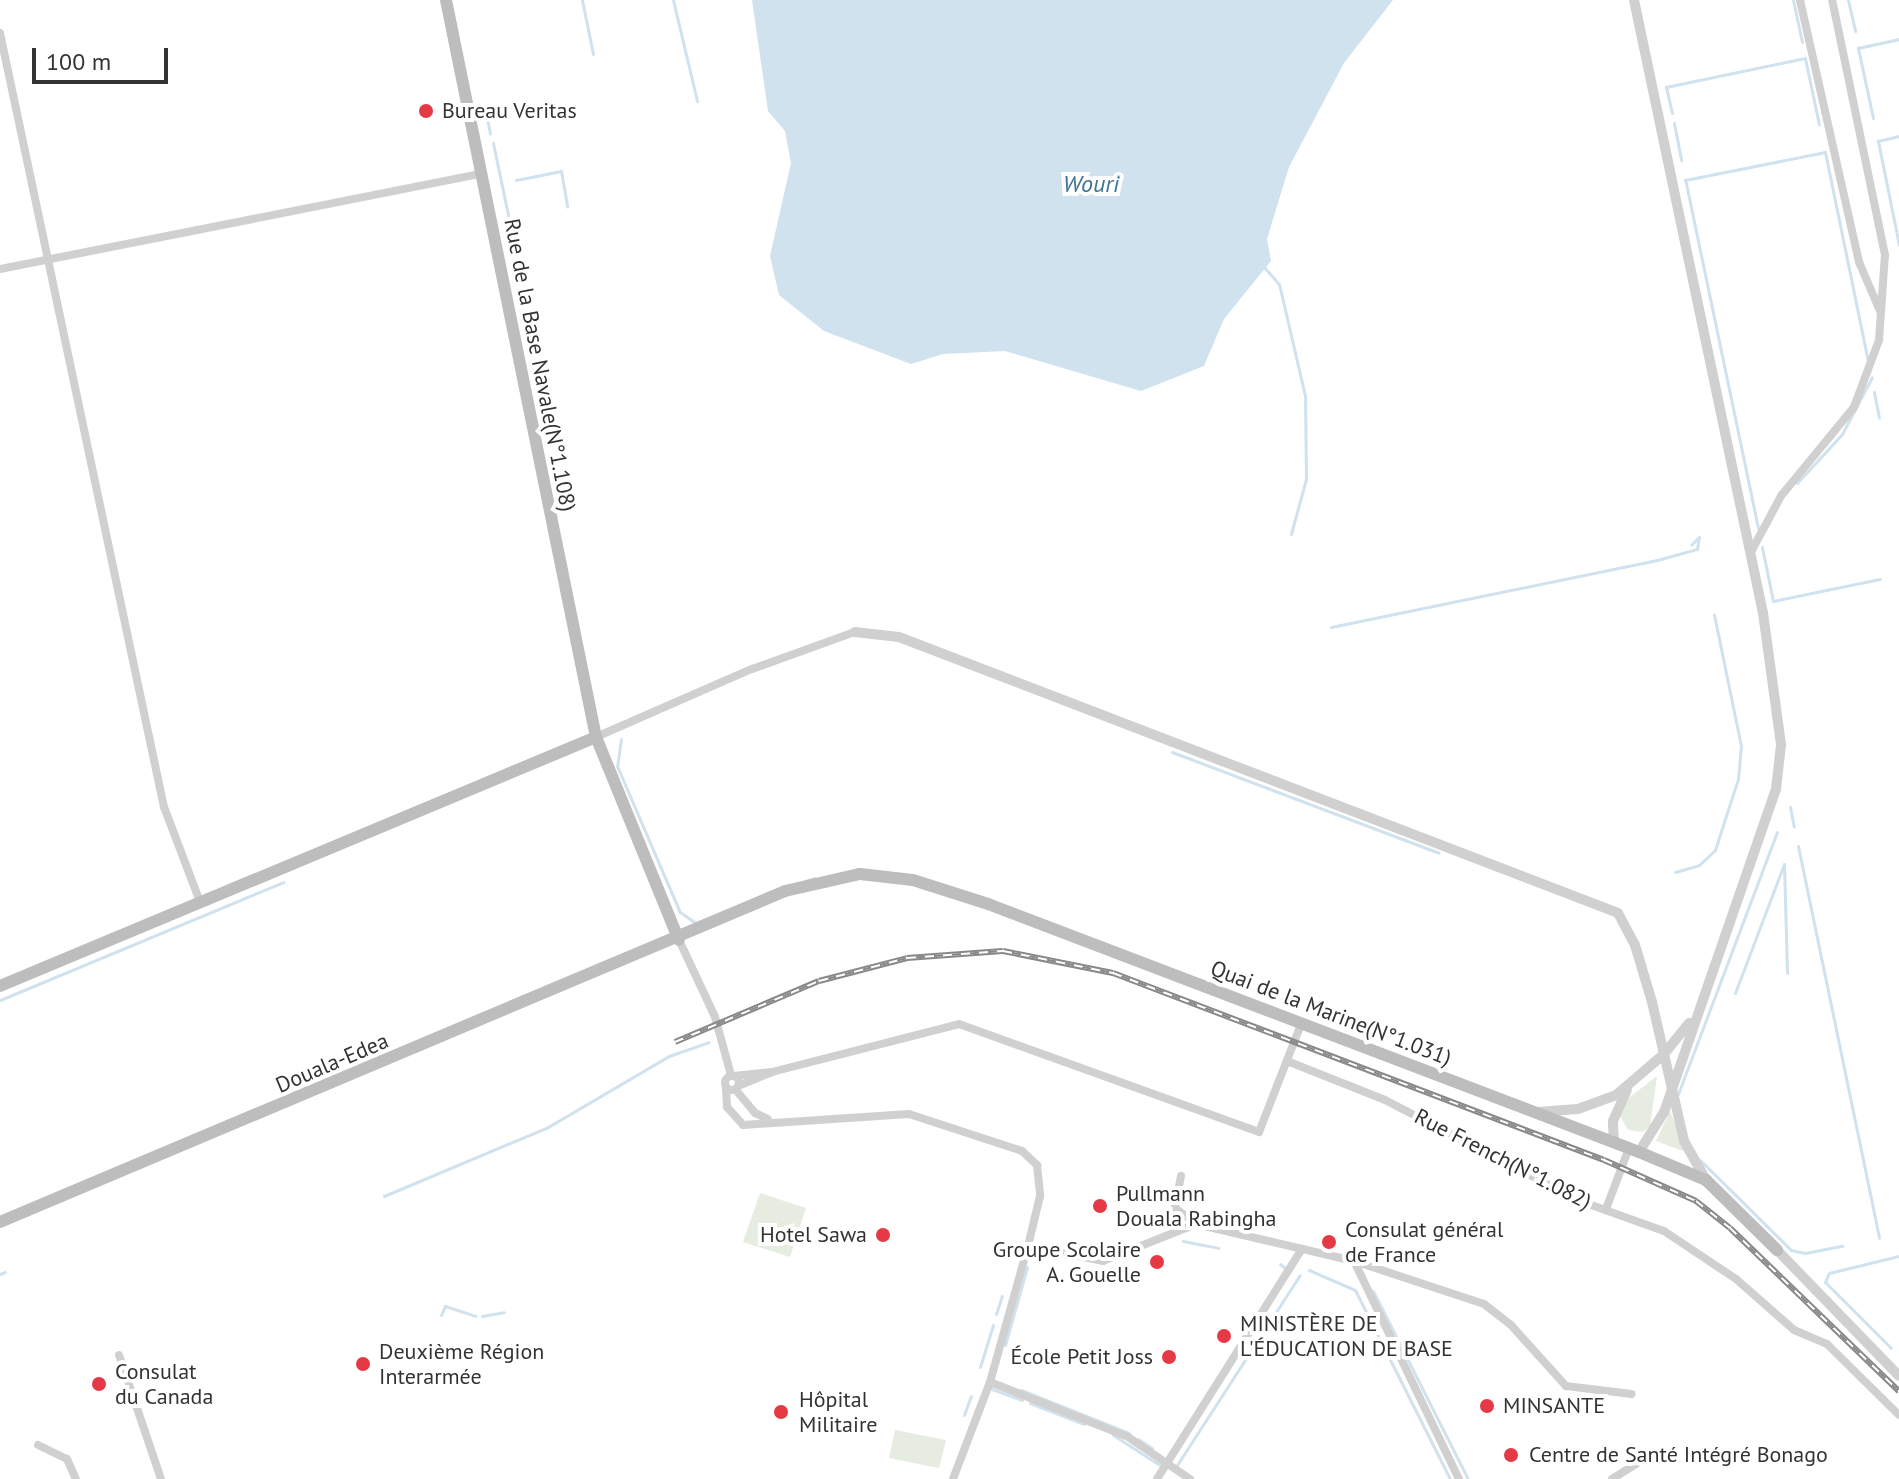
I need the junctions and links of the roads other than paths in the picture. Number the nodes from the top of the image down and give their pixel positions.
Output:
1 (446, 0) edge
2 (1634, 0) edge
3 (1800, 0) edge
4 (1832, 0) edge
5 (0, 33) edge
6 (483, 173) junction
7 (46, 259) junction
8 (0, 269) edge
9 (1880, 312) junction
10 (1750, 552) junction
11 (855, 632) joint
12 (596, 737) junction
13 (200, 902) junction
14 (679, 940) junction
15 (0, 986) edge
16 (1695, 1015) junction
17 (1301, 1024) junction
18 (1664, 1054) junction
19 (1287, 1061) junction
20 (772, 1072) junction
21 (732, 1076) junction
22 (1630, 1085) junction
23 (733, 1088) junction
24 (1671, 1090) junction
25 (1532, 1112) junction
26 (768, 1119) junction
27 (1614, 1143) junction
28 (1634, 1150) junction
29 (1181, 1176) dead end
30 (1706, 1180) junction
31 (1606, 1209) junction
32 (0, 1222) edge
33 (1196, 1224) junction
34 (1028, 1246) junction
35 (1302, 1249) junction
36 (1777, 1250) joint
37 (1354, 1261) junction
38 (119, 1355) dead end
39 (1899, 1376) edge
40 (990, 1382) junction
41 (1632, 1394) dead end
42 (1899, 1415) edge
43 (38, 1445) dead end
44 (1646, 1458) dead end
45 (1168, 1461) junction
46 (1624, 1471) junction
47 (76, 1479) edge
48 (161, 1479) edge
49 (953, 1479) edge
50 (1157, 1479) edge
51 (1190, 1479) edge
52 (1459, 1479) edge
53 (1612, 1479) edge
54 (1632, 1479) edge

1 - 6 main road, Rue de la Base Navale(N°1.108)
2 - 10 street
3 - 9 street
4 - 9 street
5 - 7 street
6 - 7 street
6 - 12 main road, Rue de la Base Navale(N°1.108)
7 - 8 street
7 - 13 street
9 - 10 street
10 - 16 street
11 - 12 street
11 - 18 street
12 - 13 main road
12 - 14 main road
13 - 15 main road
14 - 17 main road, Quai de la Marine(N°1.031)
14 - 21 street
14 - 32 main road, Douala-Edea
16 - 18 street
16 - 24 street
17 - 19 street
17 - 25 main road, Quai de la Marine(N°1.031)
18 - 22 street
18 - 24 street
19 - 20 street
19 - 31 street, Rue French(N°1.082)
20 - 21 street
20 - 23 street
21 - 23 street
22 - 25 street
22 - 27 street
23 - 26 street
23 - 26 street
24 - 28 street
24 - 30 street
25 - 27 main road, Quai de la Marine(N°1.031)
26 - 34 street
27 - 28 main road, Quai de la Marine(N°1.031)
28 - 30 main road, Quai de la Marine(N°1.031)
28 - 31 street
29 - 33 street
30 - 36 main road, Quai de la Marine(N°1.031)
31 - 42 street, Rue French(N°1.082)
33 - 34 street
33 - 35 street
34 - 40 street
35 - 37 street
35 - 45 street
36 - 39 street, Quai de la Marine(N°1.031)
37 - 41 street
37 - 52 street
38 - 48 street
40 - 45 street
40 - 49 street
43 - 47 street
44 - 46 street
45 - 50 street
45 - 51 street
46 - 53 street
46 - 54 street

